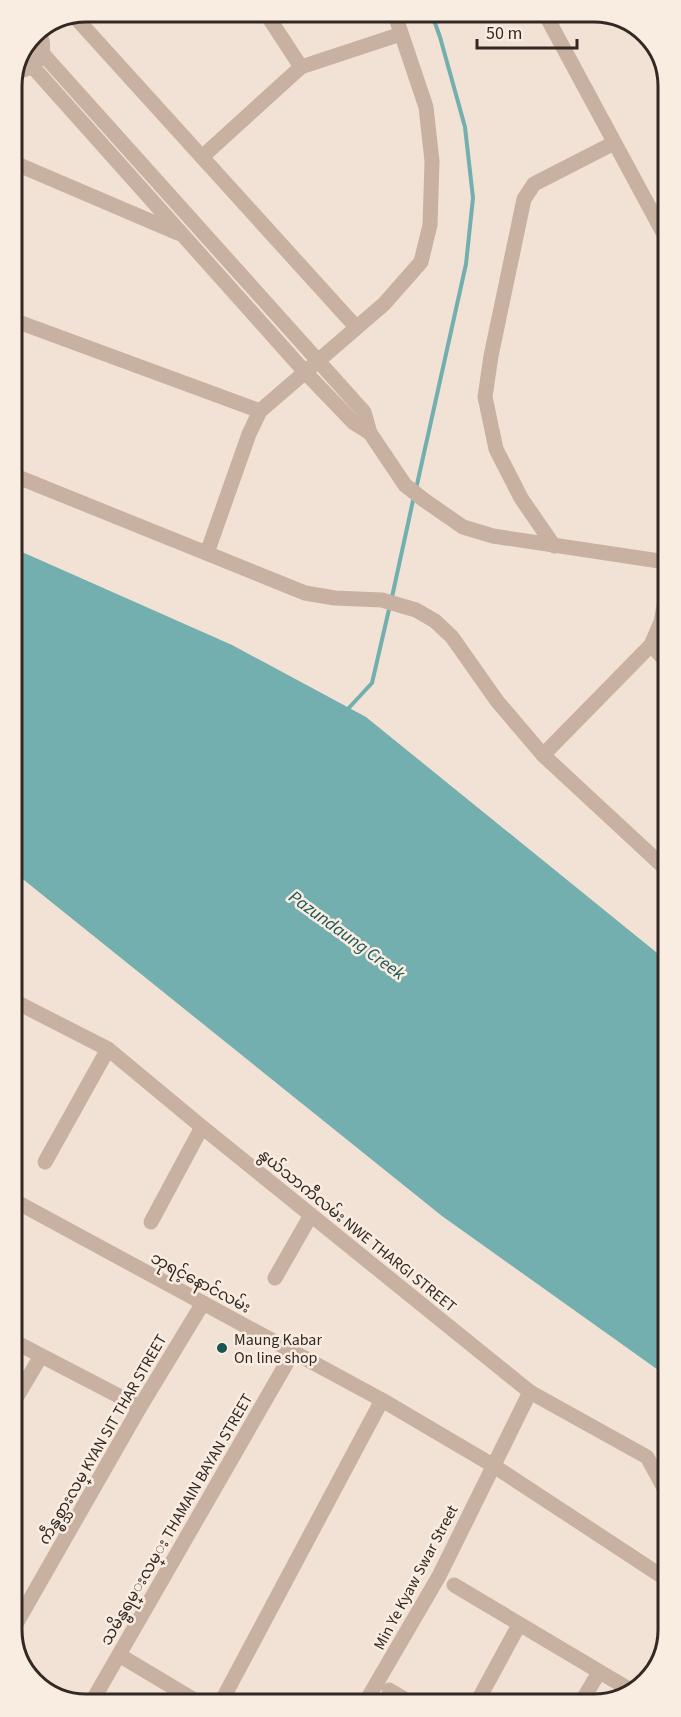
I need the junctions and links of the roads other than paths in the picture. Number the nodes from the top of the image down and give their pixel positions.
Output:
1 (272, 22) edge
2 (80, 23) edge
3 (397, 23) edge
4 (550, 23) edge
5 (401, 34) junction
6 (42, 41) edge
7 (42, 53) junction
8 (32, 66) junction
9 (301, 67) junction
10 (25, 70) edge
11 (614, 143) junction
12 (202, 157) junction
13 (23, 167) edge
14 (658, 223) edge
15 (184, 236) junction
16 (23, 324) edge
17 (356, 327) junction
18 (317, 361) junction
19 (305, 372) junction
20 (260, 411) junction
21 (370, 433) junction
22 (23, 479) edge
23 (554, 546) junction
24 (207, 552) junction
25 (658, 561) edge
26 (658, 629) edge
27 (651, 645) junction
28 (658, 652) edge
29 (543, 755) junction
30 (658, 862) edge
31 (22, 1005) edge
32 (108, 1049) junction
33 (202, 1127) junction
34 (45, 1162) dead end
35 (22, 1206) edge
36 (311, 1215) junction
37 (151, 1222) dead end
38 (275, 1278) dead end
39 (203, 1304) junction
40 (22, 1346) edge
41 (293, 1352) junction
42 (41, 1356) junction
43 (22, 1388) edge
44 (530, 1392) junction
45 (382, 1400) junction
46 (140, 1407) junction
47 (494, 1466) junction
48 (658, 1477) edge
49 (658, 1574) edge
50 (454, 1585) dead end
51 (22, 1608) edge
52 (519, 1624) junction
53 (119, 1655) junction
54 (599, 1672) junction
55 (625, 1687) edge
56 (389, 1690) dead end
57 (96, 1694) edge
58 (184, 1694) edge
59 (225, 1694) edge
60 (370, 1694) edge
61 (396, 1694) edge
62 (481, 1694) edge
63 (586, 1694) edge

1 - 9 street
2 - 12 street
3 - 5 street
4 - 11 street
5 - 9 street
5 - 17 street
6 - 7 street
7 - 8 street
7 - 18 street
8 - 10 street
8 - 15 street
9 - 12 street
11 - 14 street
11 - 23 street
12 - 17 street
13 - 15 street
15 - 19 street
16 - 20 street
17 - 18 street
18 - 19 street
18 - 21 street
19 - 20 street
19 - 21 street
20 - 24 street
21 - 23 street
22 - 24 street
23 - 25 street
24 - 29 street
26 - 27 street
27 - 28 street
27 - 29 street
29 - 30 street
31 - 32 street, နွယ်သာကီလမ်း NWE THARGI STREET
32 - 33 street, နွယ်သာကီလမ်း NWE THARGI STREET
32 - 34 street
33 - 36 street, နွယ်သာကီလမ်း NWE THARGI STREET
33 - 37 street
35 - 39 street, ဘုရင့်နောင်လမ်း
36 - 38 street
36 - 44 street, နွယ်သာကီလမ်း NWE THARGI STREET
39 - 41 street, ဘုရင့်နောင်လမ်း
39 - 46 street, ကဵန္စစ္သားလမ္ KYAN SIT THAR STREET
40 - 42 street
41 - 45 street, ဘုရင့်နောင်လမ်း
41 - 53 street, သမိန္ဗရမ္းလမ္း THAMAIN BAYAN STREET
42 - 43 street
42 - 46 street
44 - 47 street, Min Ye Kyaw Swar Street
44 - 48 street, နွယ်သာကီလမ်း NWE THARGI STREET
45 - 47 street, ဘုရင့်နောင်လမ်း
45 - 59 street
46 - 51 street, ကဵန္စစ္သားလမ္ KYAN SIT THAR STREET
47 - 49 street, ဘုရင့်နောင်လမ်း
47 - 60 street, Min Ye Kyaw Swar Street
50 - 52 street
52 - 54 street
52 - 62 street
53 - 57 street, သမိန္ဗရမ္းလမ္း THAMAIN BAYAN STREET
53 - 58 street
54 - 55 street
54 - 63 street
56 - 61 street

